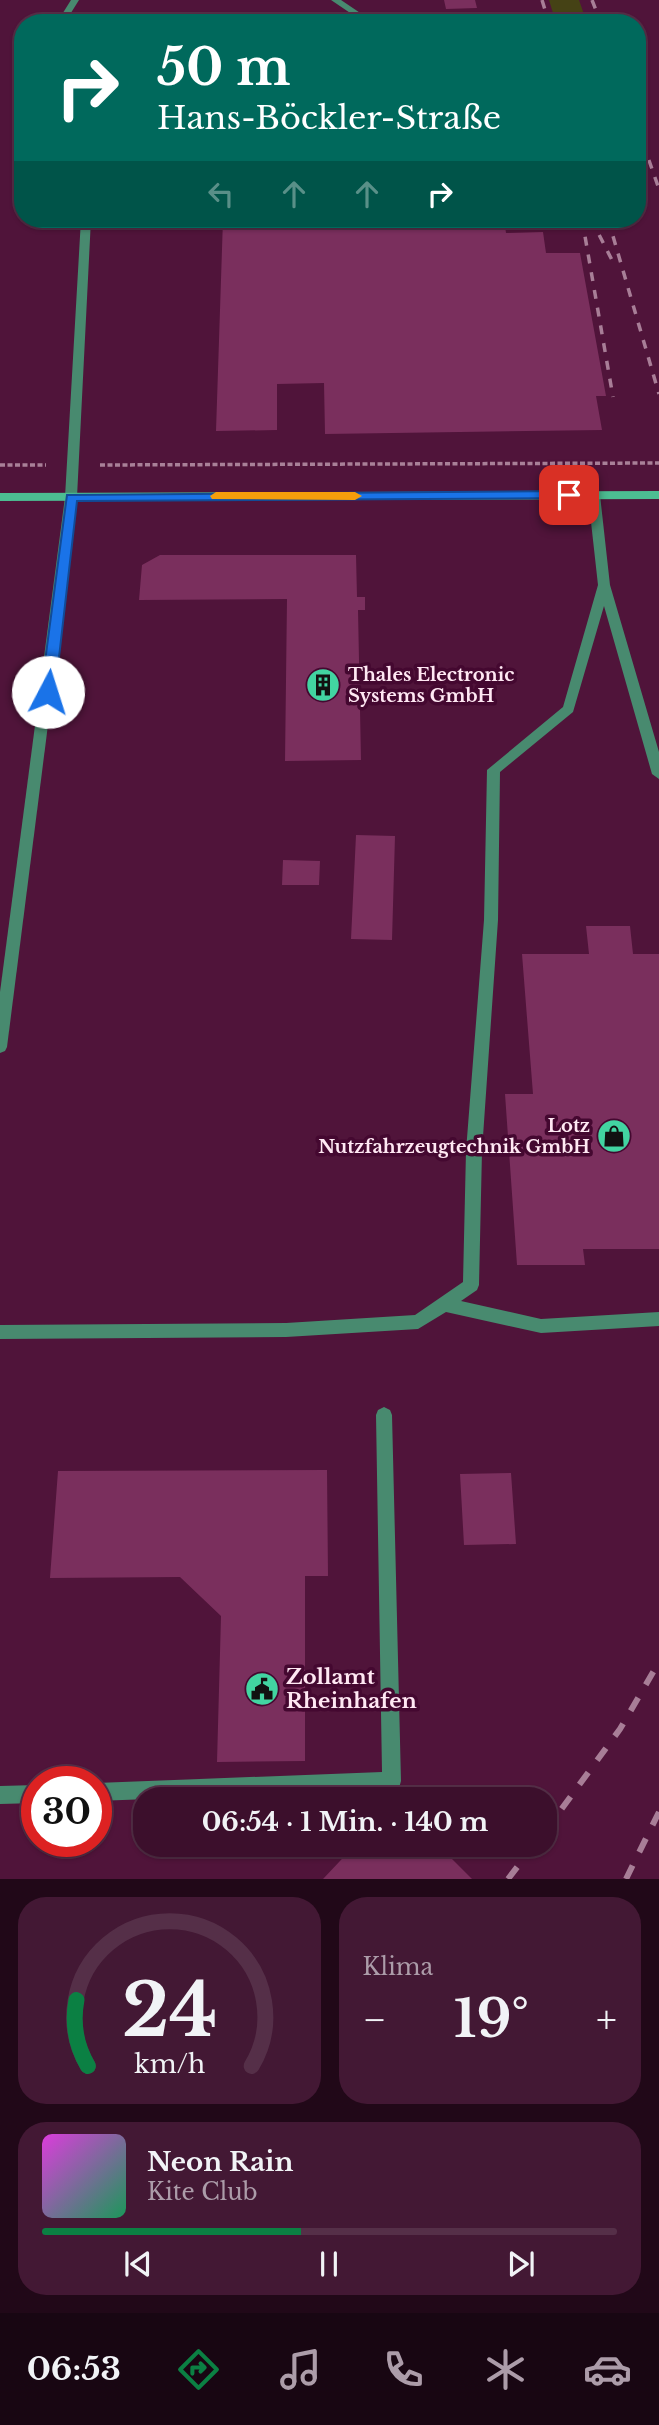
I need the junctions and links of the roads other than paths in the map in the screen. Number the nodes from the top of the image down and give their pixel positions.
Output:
1 (335, 0) edge
2 (357, 14) edge
3 (86, 228) edge
4 (594, 495) junction
5 (659, 495) edge
6 (0, 497) edge
7 (71, 497) junction
8 (604, 585) junction
9 (659, 774) edge
10 (0, 1047) edge
11 (443, 1304) junction
12 (659, 1319) edge
13 (0, 1332) edge
14 (384, 1415) dead end
15 (112, 1791) edge
16 (21, 1795) edge
17 (0, 1796) edge

1 - 2 street
3 - 7 street
4 - 5 main road
4 - 7 main road
4 - 8 street
6 - 7 main road
7 - 10 street
8 - 9 street
8 - 11 street
11 - 12 street
11 - 13 street
14 - 15 street
16 - 17 street

